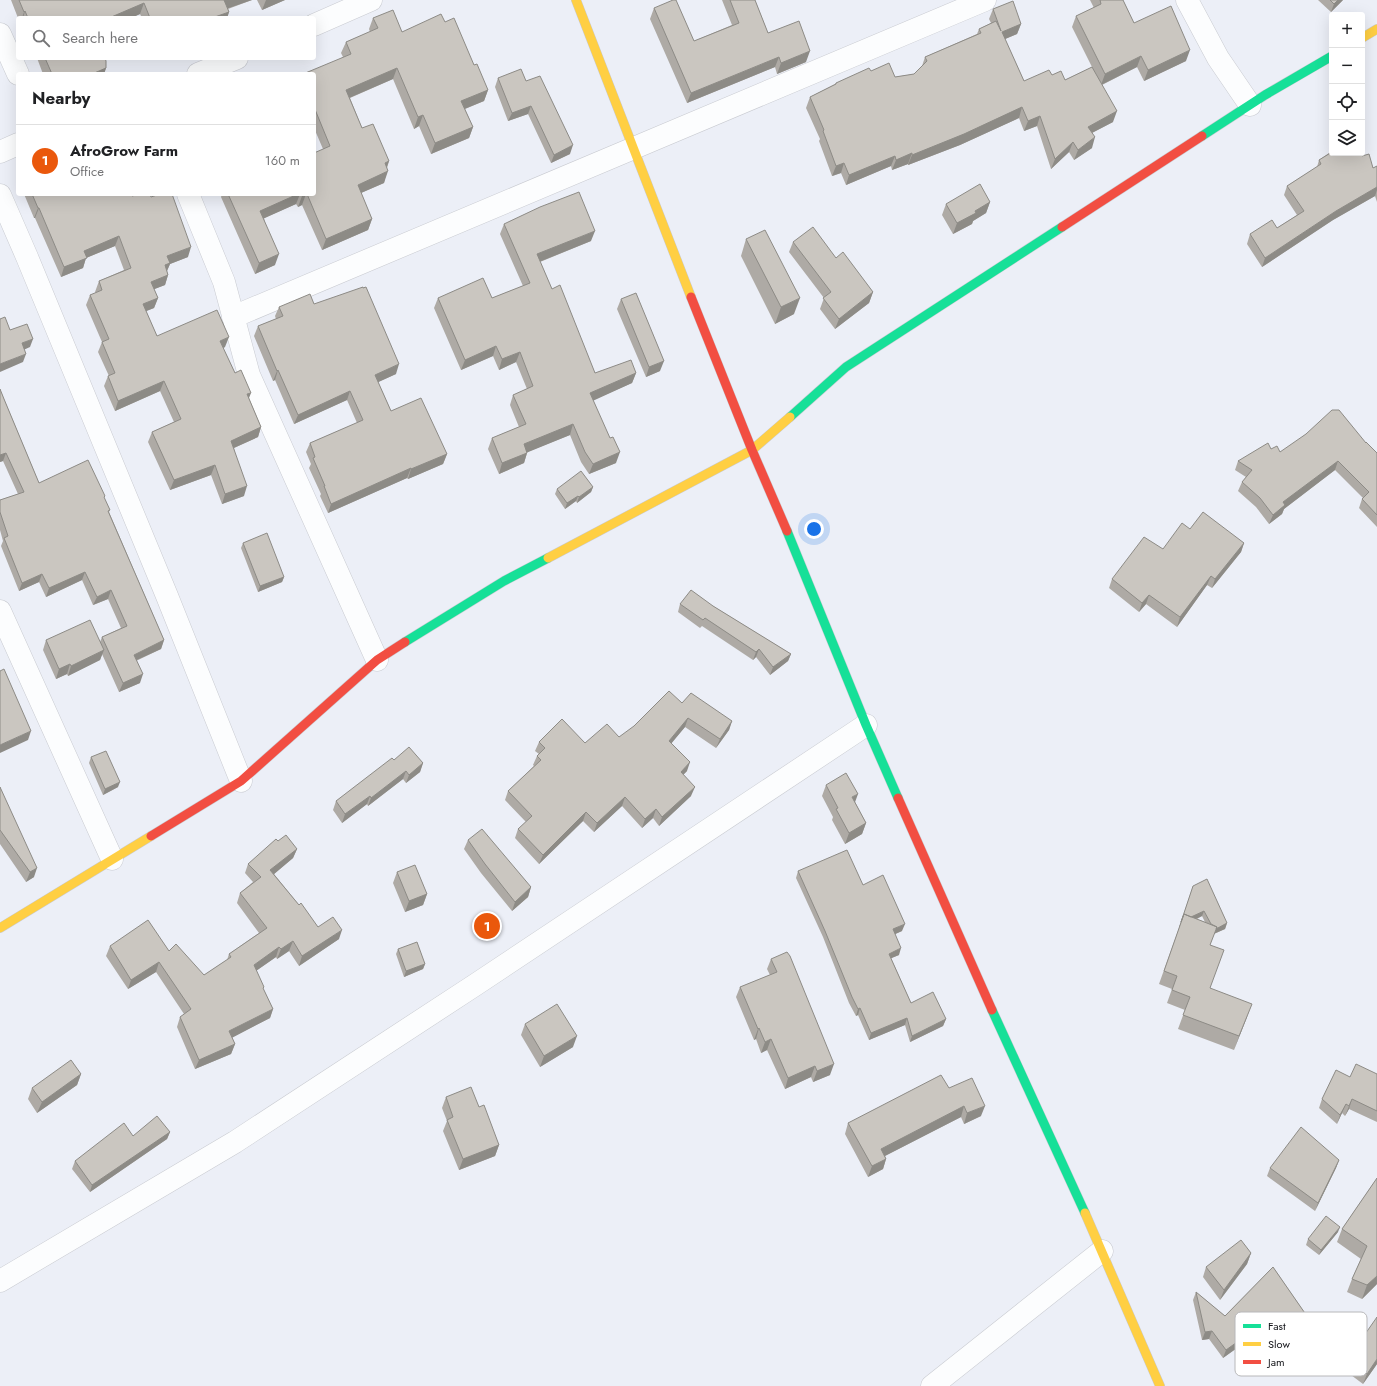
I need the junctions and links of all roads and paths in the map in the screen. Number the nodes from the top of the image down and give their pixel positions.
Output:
1 (371, 0) edge
2 (576, 0) edge
3 (985, 0) edge
4 (1187, 0) edge
5 (316, 24) edge
6 (1377, 29) edge
7 (0, 34) edge
8 (1365, 36) edge
9 (1329, 58) edge
10 (232, 60) edge
11 (17, 72) edge
12 (203, 72) edge
13 (1250, 105) junction
14 (16, 145) edge
15 (633, 149) junction
16 (0, 152) edge
17 (0, 195) edge
18 (189, 196) edge
19 (233, 317) junction
20 (752, 450) junction
21 (0, 611) edge
22 (377, 660) junction
23 (866, 725) junction
24 (242, 781) junction
25 (112, 859) junction
26 (0, 928) edge
27 (1102, 1251) junction
28 (0, 1281) edge
29 (932, 1386) edge
30 (1160, 1386) edge

1 - 5 street
2 - 15 street
3 - 15 street
4 - 13 street
6 - 8 street
7 - 11 street
9 - 13 street
10 - 12 street
13 - 20 street
14 - 16 street
15 - 19 street
15 - 20 street
17 - 24 street
18 - 19 street
19 - 22 street
20 - 22 street
20 - 23 street
21 - 25 street
22 - 24 street
23 - 27 street
23 - 28 street
24 - 25 street
25 - 26 street
27 - 29 street
27 - 30 street

